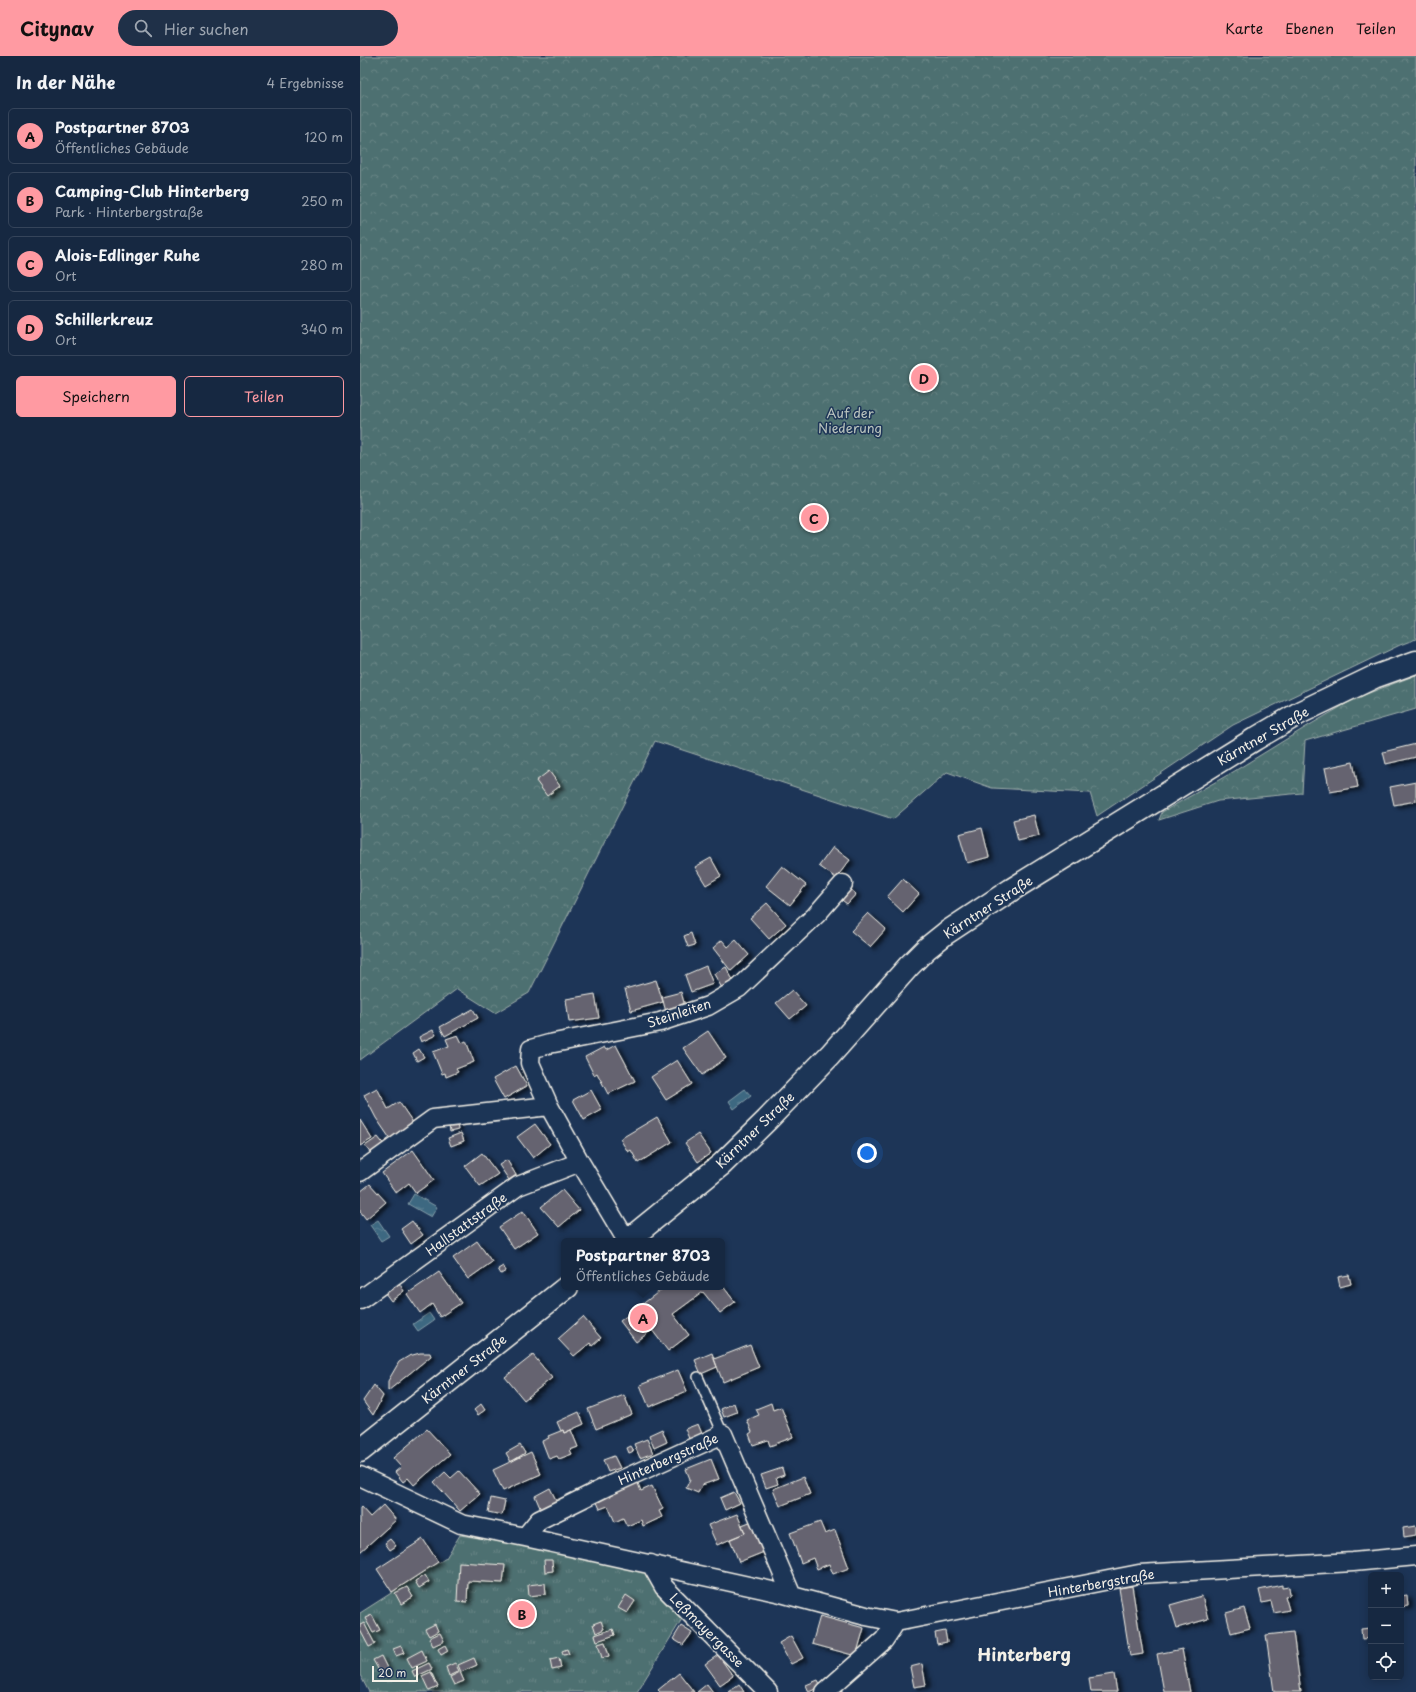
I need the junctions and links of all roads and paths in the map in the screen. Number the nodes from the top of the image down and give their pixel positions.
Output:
1 (1416, 662) edge
2 (843, 884) dead end
3 (549, 1106) junction
4 (580, 1162) junction
5 (360, 1172) edge
6 (625, 1238) edge
7 (631, 1238) edge
8 (563, 1290) edge
9 (360, 1300) edge
10 (698, 1377) dead end
11 (722, 1434) junction
12 (360, 1451) edge
13 (360, 1476) edge
14 (526, 1537) junction
15 (1416, 1556) edge
16 (651, 1564) junction
17 (792, 1596) junction
18 (896, 1622) junction
19 (768, 1692) edge
20 (825, 1692) edge

1 - 7 main road, Kärntner Straße
2 - 3 street, Steinleiten
3 - 4 street, Steinleiten
3 - 5 street
4 - 6 street, Steinleiten
4 - 9 street, Hallstattstraße
8 - 12 main road, Kärntner Straße
10 - 11 lane
11 - 14 street, Hinterbergstraße
11 - 17 street, Hinterbergstraße
13 - 14 street, Hinterbergstraße
14 - 16 street, Hinterbergstraße
15 - 18 street, Hinterbergstraße
16 - 17 street, Hinterbergstraße
16 - 19 street, Leßmayergasse
17 - 18 street, Hinterbergstraße
18 - 20 street

